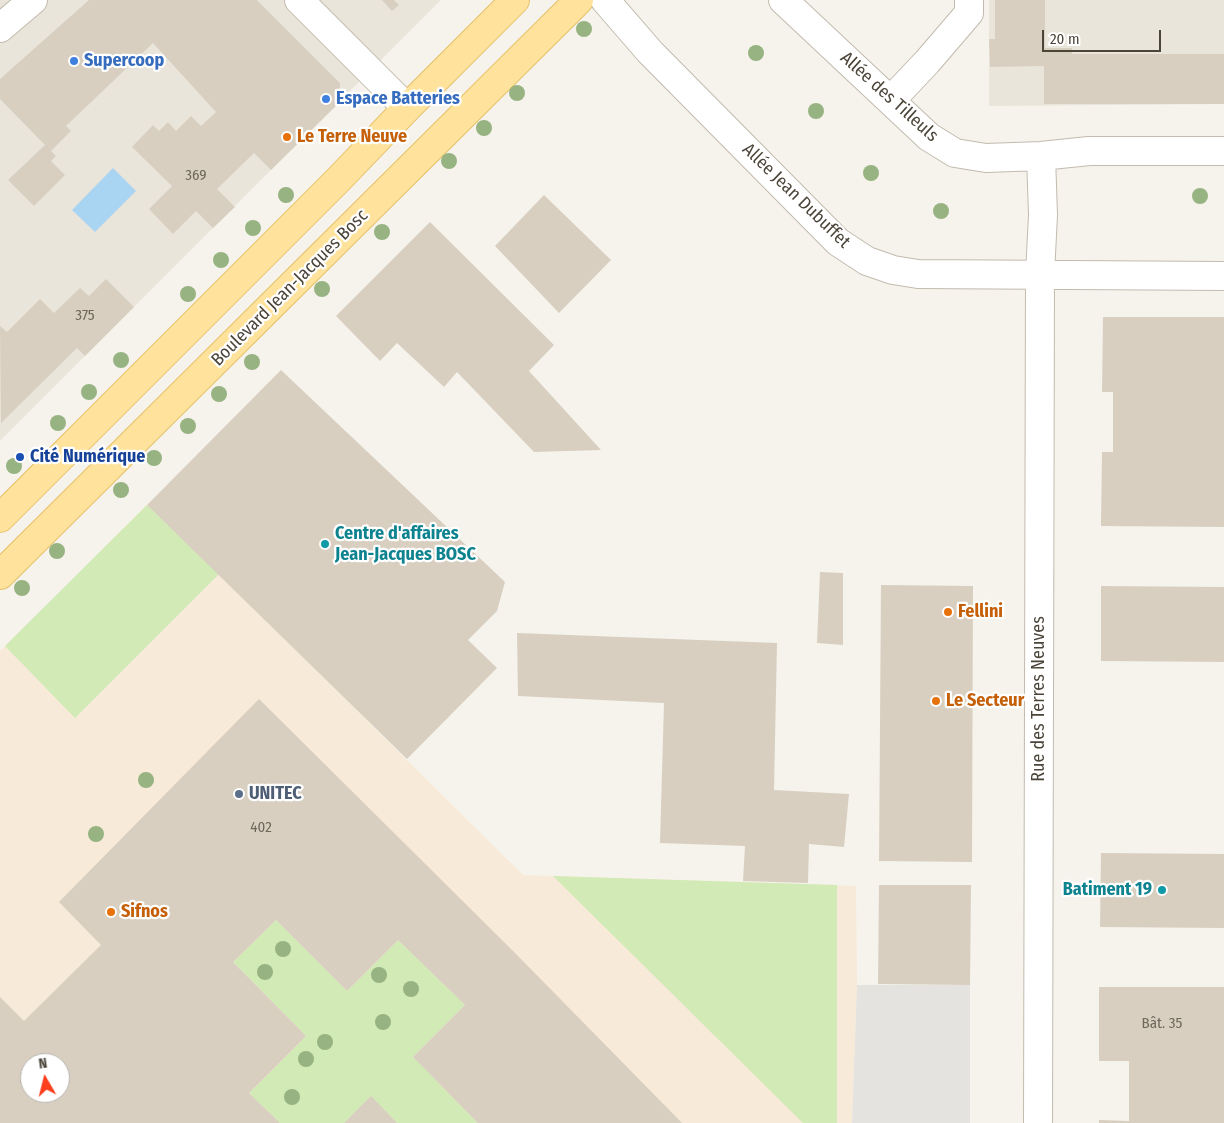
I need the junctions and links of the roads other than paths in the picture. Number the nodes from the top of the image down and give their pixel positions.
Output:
1 (33, 0) edge
2 (299, 0) edge
3 (515, 0) edge
4 (579, 0) edge
5 (605, 0) edge
6 (783, 0) edge
7 (969, 0) edge
8 (0, 28) edge
9 (891, 100) junction
10 (407, 108) junction
11 (1224, 151) edge
12 (1041, 156) junction
13 (1040, 274) junction
14 (1224, 276) edge
15 (0, 518) edge
16 (0, 574) edge
17 (1038, 1123) edge

1 - 8 street
2 - 10 street
3 - 10 main road
4 - 16 main road, Boulevard Jean-Jacques Bosc
5 - 13 street, Allée Jean Dubuffet
6 - 9 street, Allée des Tilleuls
7 - 9 street
9 - 12 street, Allée des Tilleuls
10 - 15 main road
11 - 12 street
12 - 13 street, Rue des Terres Neuves
13 - 14 street, Allée Jean Dubuffet
13 - 17 street, Rue des Terres Neuves

